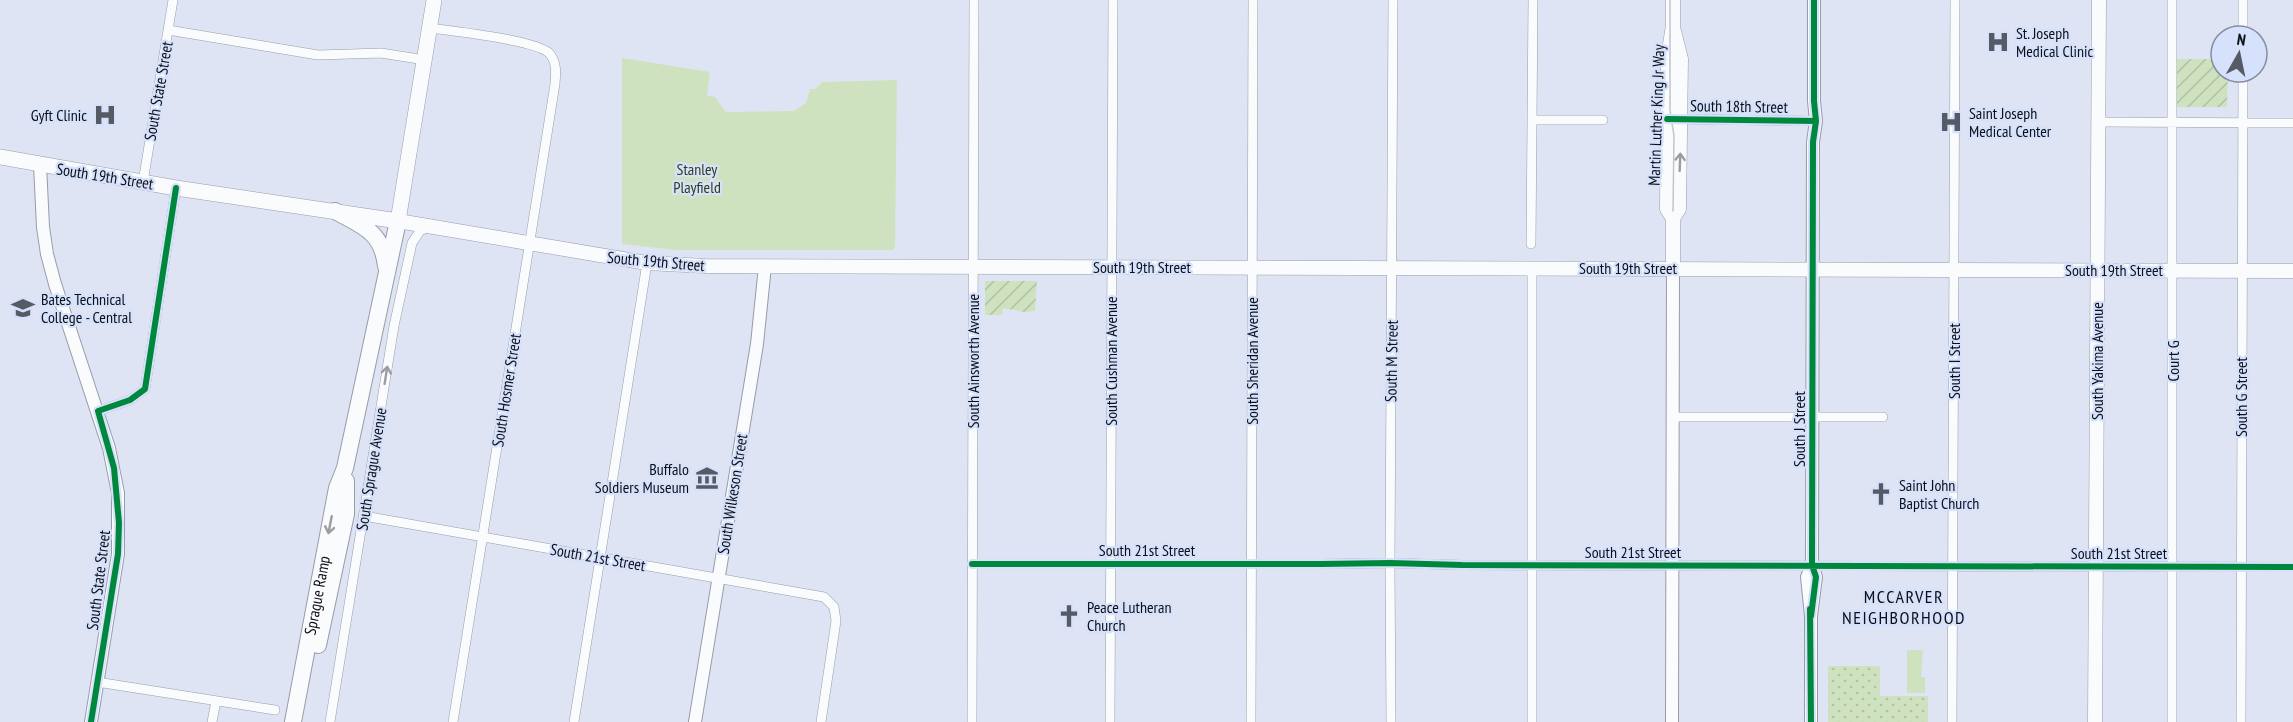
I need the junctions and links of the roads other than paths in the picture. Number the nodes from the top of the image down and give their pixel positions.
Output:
1 (173, 0) edge
2 (434, 0) edge
3 (974, 0) edge
4 (1113, 0) edge
5 (1253, 0) edge
6 (1394, 0) edge
7 (1533, 0) edge
8 (1674, 0) edge
9 (1814, 0) edge
10 (1955, 0) edge
11 (2099, 0) edge
12 (2172, 0) edge
13 (2243, 0) edge
14 (2243, 24) edge
15 (430, 28) junction
16 (168, 30) junction
17 (425, 60) junction
18 (2243, 84) edge
19 (1814, 102) junction
20 (1674, 119) junction
21 (1534, 120) junction
22 (1603, 120) dead end
23 (1811, 121) junction
24 (2098, 122) junction
25 (2172, 122) junction
26 (2242, 122) junction
27 (2293, 123) edge
28 (1814, 135) junction
29 (0, 157) edge
30 (40, 165) junction
31 (143, 182) junction
32 (176, 188) junction
33 (335, 211) junction
34 (398, 221) junction
35 (431, 226) junction
36 (529, 243) junction
37 (1531, 244) dead end
38 (647, 263) junction
39 (765, 266) junction
40 (973, 267) junction
41 (1112, 267) junction
42 (1252, 267) junction
43 (1392, 267) junction
44 (1532, 268) junction
45 (1673, 268) junction
46 (1813, 269) junction
47 (1955, 270) junction
48 (2098, 270) junction
49 (2173, 270) junction
50 (2242, 271) junction
51 (2293, 271) edge
52 (387, 277) junction
53 (98, 411) junction
54 (1672, 417) junction
55 (1812, 417) junction
56 (1883, 417) dead end
57 (345, 468) junction
58 (364, 516) junction
59 (484, 537) junction
60 (601, 557) junction
61 (1110, 563) junction
62 (1390, 563) junction
63 (972, 564) junction
64 (1251, 564) junction
65 (1532, 565) junction
66 (1672, 565) junction
67 (1812, 565) junction
68 (1953, 566) junction
69 (2172, 566) junction
70 (2097, 567) junction
71 (2241, 567) junction
72 (2293, 567) edge
73 (719, 578) junction
74 (98, 682) junction
75 (216, 701) junction
76 (275, 710) dead end
77 (330, 721) edge
78 (91, 722) edge
79 (212, 722) edge
80 (293, 722) edge
81 (301, 722) edge
82 (341, 722) edge
83 (453, 722) edge
84 (574, 722) edge
85 (695, 722) edge
86 (821, 722) edge
87 (972, 722) edge
88 (1110, 722) edge
89 (1251, 722) edge
90 (1391, 722) edge
91 (1532, 722) edge
92 (1672, 722) edge
93 (1811, 722) edge
94 (1952, 722) edge
95 (2095, 722) edge
96 (2172, 722) edge
97 (2241, 722) edge

1 - 16 street, South State Street
2 - 15 main road
3 - 40 street, South Ainsworth Avenue
4 - 41 street, South Cushman Avenue
5 - 42 street, South Sheridan Avenue
6 - 43 street, South M Street
7 - 21 street
8 - 20 main road, Martin Luther King Jr Way
9 - 19 street
10 - 47 street, South I Street
11 - 24 main road, South Yakima Avenue
12 - 25 street, Court G
13 - 14 street
15 - 17 main road
15 - 36 street, South Hosmer Street
16 - 17 street
16 - 31 street, South State Street
17 - 34 main road
18 - 26 street, South G Street
19 - 23 street
19 - 28 street
20 - 23 street, South 18th Street
20 - 45 main road, Martin Luther King Jr Way
21 - 22 street
21 - 37 street
23 - 28 street
24 - 25 street
24 - 48 main road, South Yakima Avenue
25 - 26 street
25 - 49 street, Court G
26 - 27 street
26 - 50 street, South G Street
28 - 46 street, South J Street
29 - 30 main road, South 19th Street
30 - 31 main road, South 19th Street
30 - 53 street, South State Street
31 - 32 main road, South 19th Street
32 - 33 main road, South 19th Street
32 - 53 street
33 - 34 main road, South 19th Street
33 - 52 highway
34 - 35 main road, South 19th Street
34 - 52 highway, Sprague Ramp
35 - 36 main road, South 19th Street
58 -> 35 street, South Sprague Avenue
36 - 38 main road, South 19th Street
36 - 59 street, South Hosmer Street
38 - 39 main road, South 19th Street
38 - 60 street
39 - 40 main road, South 19th Street
39 - 73 street, South Wilkeson Street
40 - 41 main road, South 19th Street
40 - 63 street, South Ainsworth Avenue
41 - 42 main road, South 19th Street
41 - 61 street, South Cushman Avenue
42 - 43 main road, South 19th Street
42 - 64 street, South Sheridan Avenue
43 - 44 main road, South 19th Street
43 - 62 street, South M Street
44 - 45 main road, South 19th Street
44 - 65 street
45 - 46 main road, South 19th Street
45 - 54 street, Martin Luther King Jr Way
46 - 47 main road, South 19th Street
46 - 55 street, South J Street
47 - 48 main road, South 19th Street
47 - 68 street, South I Street
48 - 49 main road, South 19th Street
48 - 70 main road, South Yakima Avenue
49 - 50 main road, South 19th Street
49 - 69 street, Court G
50 - 51 main road, South 19th Street
50 - 71 street, South G Street
52 - 57 highway, Sprague Ramp
53 - 74 street, South State Street
54 - 55 street
54 - 66 street, Martin Luther King Jr Way
55 - 56 street
55 - 67 street, South J Street
57 -> 80 highway, Sprague Ramp
57 - 81 highway, Sprague Ramp
58 - 59 street, South 21st Street
58 - 77 street, South Sprague Avenue
59 - 60 street, South 21st Street
59 - 83 street, South Hosmer Street
60 - 73 street, South 21st Street
60 - 84 street
61 - 63 street, South 21st Street
61 - 64 street, South 21st Street
61 - 88 street, South Cushman Avenue
62 - 64 street, South 21st Street
62 - 65 street, South 21st Street
62 - 90 street, South M Street
63 - 87 street, South Ainsworth Avenue
64 - 89 street, South Sheridan Avenue
65 - 66 street, South 21st Street
65 - 91 street
66 - 67 street, South 21st Street
66 - 92 street, Martin Luther King Jr Way
67 - 68 street, South 21st Street
67 - 93 street, South J Street
68 - 70 street, South 21st Street
68 - 94 street, South I Street
69 - 70 street, South 21st Street
69 - 71 street, South 21st Street
69 - 96 street, Court G
70 - 95 main road, South Yakima Avenue
71 - 72 street, South 21st Street
71 - 97 street, South G Street
73 - 85 street, South Wilkeson Street
73 - 86 street, South 21st Street
74 - 75 street
74 - 78 street, South State Street
75 - 76 street
75 - 79 street
77 - 82 street

